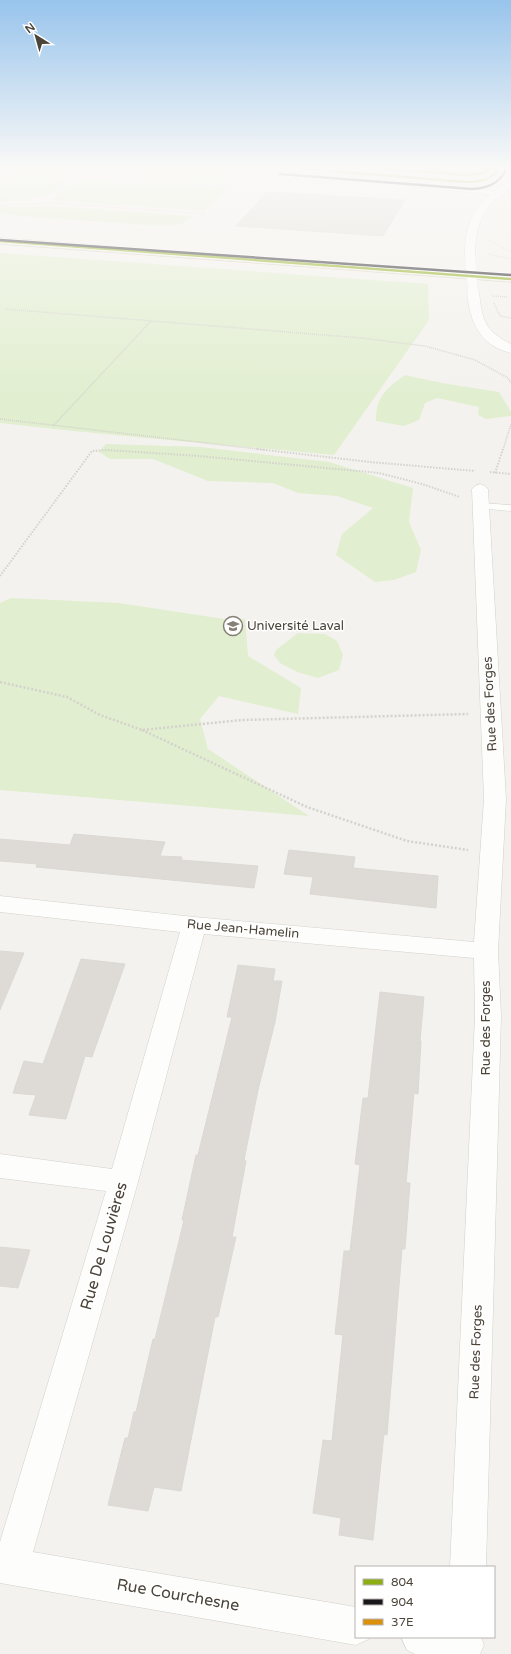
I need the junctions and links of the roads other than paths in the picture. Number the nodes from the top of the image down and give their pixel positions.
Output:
1 (43, 244) edge
2 (164, 244) edge
3 (470, 244) edge
4 (278, 248) dead end
5 (0, 249) edge
6 (425, 262) junction
7 (511, 268) edge
8 (511, 279) edge
9 (511, 349) edge
10 (481, 488) joint
11 (511, 508) edge
12 (0, 904) edge
13 (194, 925) junction
14 (486, 951) junction
15 (0, 1166) edge
16 (123, 1182) junction
17 (6, 1566) edge
18 (468, 1566) edge
19 (355, 1626) edge
20 (426, 1638) edge
21 (465, 1645) edge

1 - 8 highway
2 - 6 highway
3 - 9 street, bridge
4 - 6 highway
5 - 8 highway
6 - 7 highway
10 - 11 lane
10 - 14 street, Rue des Forges
12 - 13 street, Rue Jean-Hamelin
13 - 14 street, Rue Jean-Hamelin
13 - 16 street, Rue De Louvières
14 - 18 street, Rue des Forges
15 - 16 street
16 - 17 street, Rue De Louvières
17 - 19 street, Rue Courchesne
20 - 21 street

